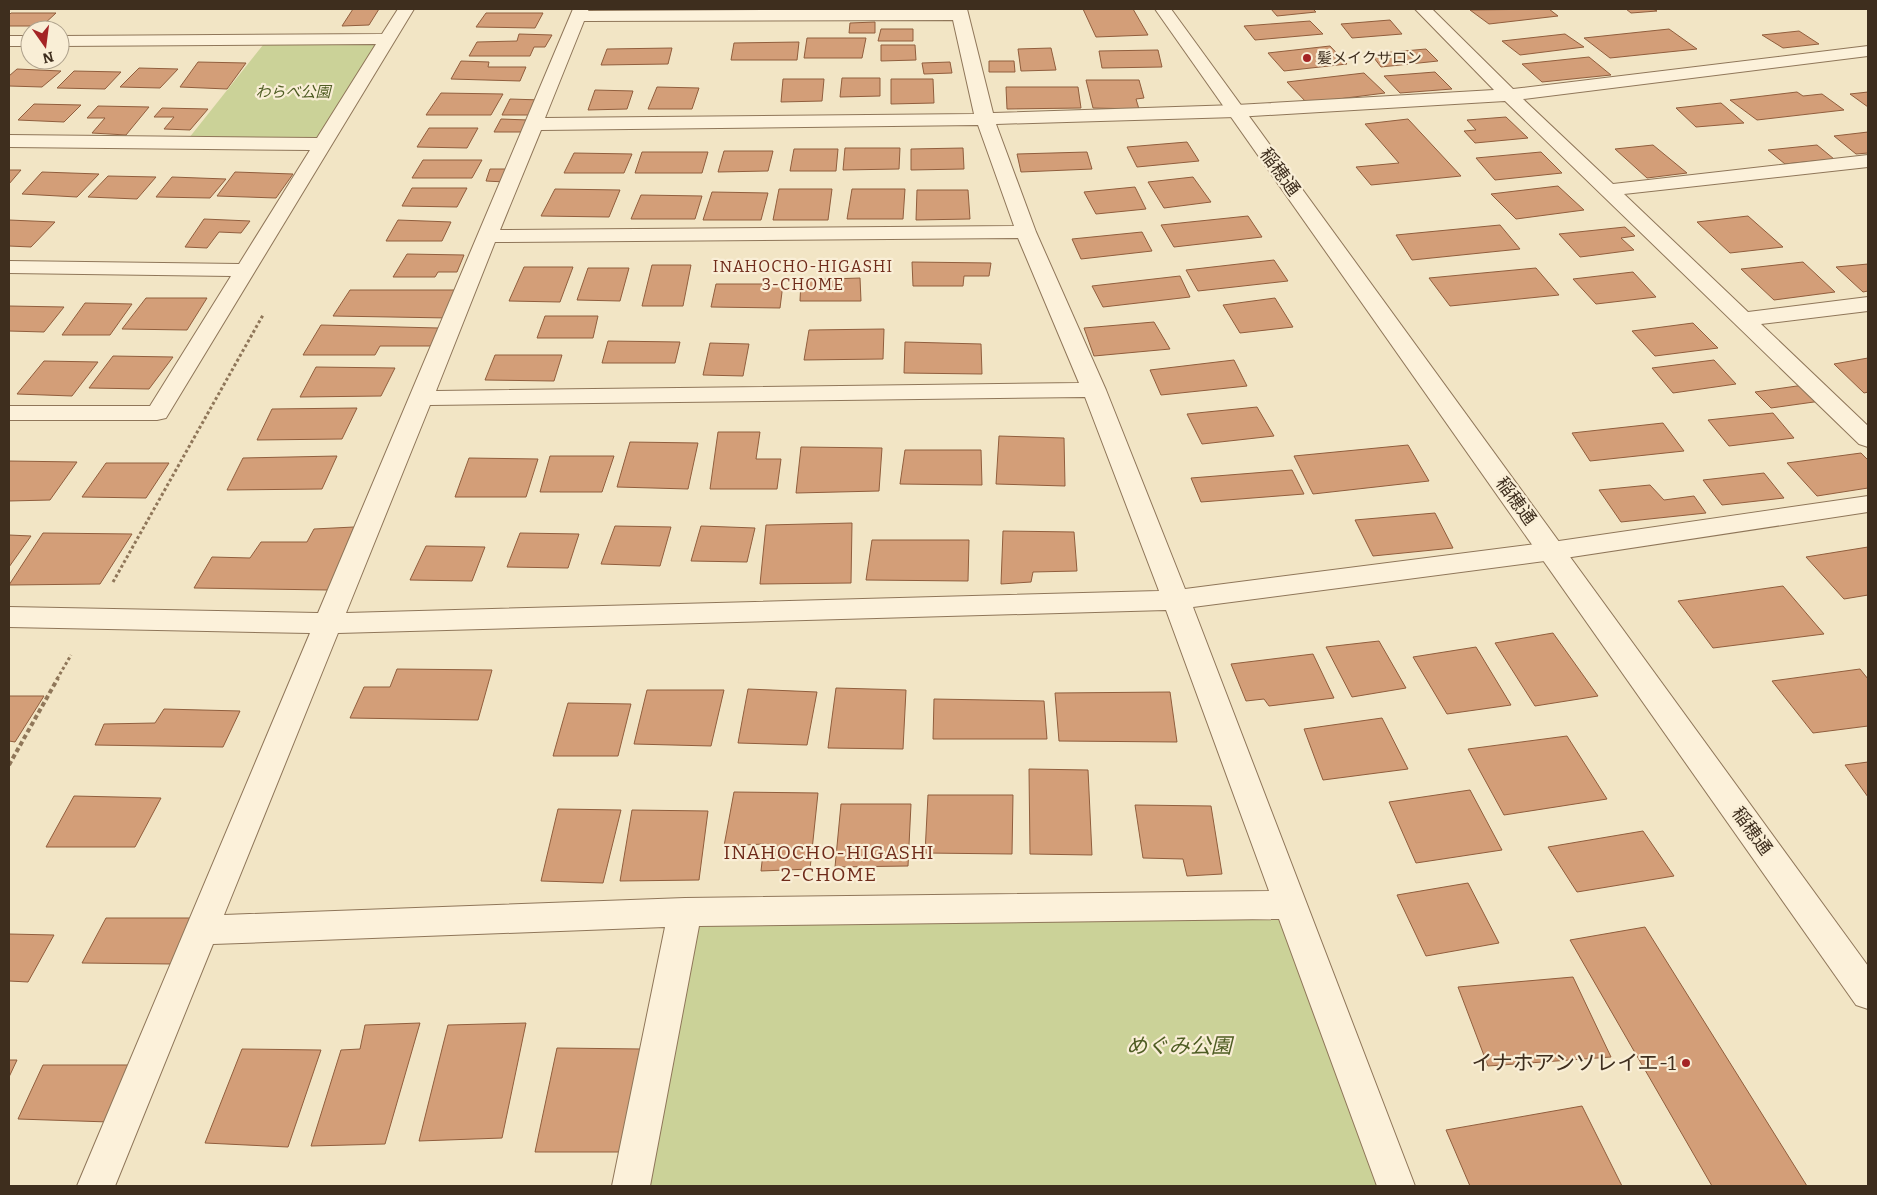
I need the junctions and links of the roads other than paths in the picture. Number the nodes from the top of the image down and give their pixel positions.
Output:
1 (406, 9) edge
2 (1163, 9) edge
3 (1423, 9) edge
4 (579, 12) edge
5 (960, 12) edge
6 (387, 39) junction
7 (70, 41) edge
8 (1868, 51) edge
9 (1509, 95) junction
10 (1236, 111) junction
11 (985, 119) junction
12 (534, 124) junction
13 (9, 141) edge
14 (323, 144) junction
15 (1868, 161) edge
16 (1608, 190) junction
17 (1026, 232) junction
18 (487, 236) junction
19 (9, 267) edge
20 (245, 270) junction
21 (1868, 304) edge
22 (1743, 320) junction
23 (1094, 390) junction
24 (420, 398) junction
25 (9, 413) edge
26 (1868, 439) edge
27 (1868, 504) edge
28 (1552, 550) junction
29 (1176, 600) junction
30 (9, 617) edge
31 (328, 622) junction
32 (1290, 905) junction
33 (685, 912) junction
34 (201, 930) junction
35 (1868, 994) edge
36 (96, 1186) edge
37 (631, 1186) edge
38 (1396, 1186) edge

1 - 6 street
2 - 10 street, 稲穂通
3 - 9 street
4 - 5 street
4 - 12 street
5 - 11 street
6 - 7 street
6 - 14 street
8 - 9 street
9 - 10 street
9 - 16 street
10 - 11 street
10 - 28 street, 稲穂通
11 - 12 street
11 - 17 street
12 - 18 street
13 - 14 street
14 - 20 street
15 - 16 street
16 - 22 street
17 - 18 street
17 - 23 street
18 - 24 street
19 - 20 street
20 - 25 street
21 - 22 street
22 - 26 street
23 - 24 street
23 - 29 street
24 - 31 street
27 - 28 street
28 - 29 street
28 - 35 street, 稲穂通
29 - 31 street
29 - 32 street
30 - 31 street
31 - 34 street
32 - 33 street
32 - 38 street
33 - 34 street
33 - 37 street
34 - 36 street

